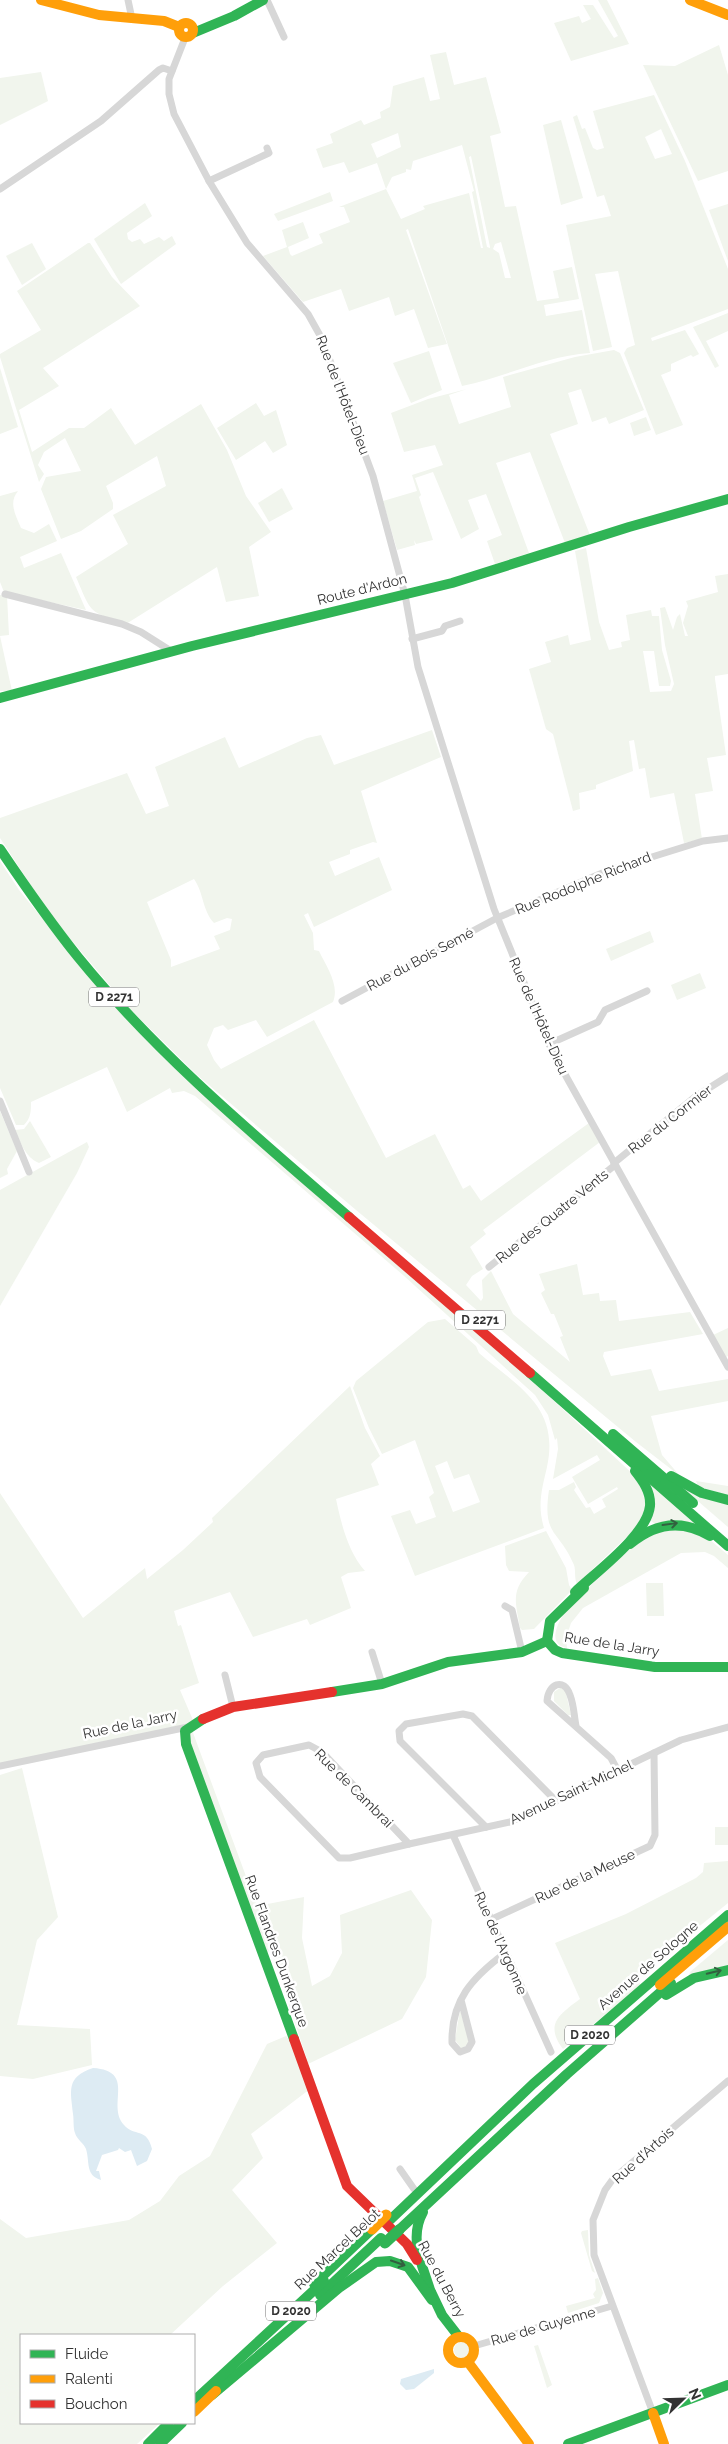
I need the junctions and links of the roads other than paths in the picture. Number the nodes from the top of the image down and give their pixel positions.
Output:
1 (42, 0) edge
2 (128, 0) edge
3 (263, 0) edge
4 (267, 0) edge
5 (690, 0) edge
6 (728, 16) edge
7 (132, 19) junction
8 (190, 32) junction
9 (284, 37) dead end
10 (172, 71) junction
11 (267, 148) dead end
12 (209, 181) junction
13 (0, 189) edge
14 (728, 499) edge
15 (5, 594) dead end
16 (405, 594) junction
17 (460, 621) dead end
18 (412, 639) junction
19 (171, 652) junction
20 (0, 698) edge
21 (728, 838) edge
22 (0, 849) edge
23 (0, 855) edge
24 (13, 870) junction
25 (497, 918) junction
26 (648, 991) dead end
27 (342, 1001) dead end
28 (549, 1044) junction
29 (728, 1076) edge
30 (0, 1101) edge
31 (229, 1111) junction
32 (614, 1164) junction
33 (29, 1172) dead end
34 (489, 1268) dead end
35 (728, 1367) edge
36 (602, 1424) junction
37 (604, 1438) junction
38 (728, 1500) edge
39 (728, 1534) edge
40 (728, 1548) edge
41 (505, 1606) dead end
42 (547, 1641) junction
43 (372, 1652) dead end
44 (522, 1652) junction
45 (728, 1666) edge
46 (225, 1674) dead end
47 (382, 1684) junction
48 (234, 1707) junction
49 (576, 1726) junction
50 (189, 1727) junction
51 (728, 1727) edge
52 (654, 1753) junction
53 (0, 1766) edge
54 (618, 1771) junction
55 (556, 1801) junction
56 (486, 1827) junction
57 (453, 1835) junction
58 (410, 1844) junction
59 (728, 1915) edge
60 (490, 1920) junction
61 (728, 1927) edge
62 (728, 1936) edge
63 (505, 1953) junction
64 (728, 1970) edge
65 (462, 2000) junction
66 (551, 2052) dead end
67 (586, 2057) junction
68 (544, 2075) junction
69 (728, 2081) edge
70 (458, 2161) junction
71 (400, 2169) dead end
72 (347, 2186) joint
73 (448, 2186) junction
74 (414, 2189) junction
75 (393, 2226) junction
76 (379, 2236) junction
77 (339, 2288) junction
78 (431, 2297) junction
79 (612, 2306) junction
80 (456, 2339) junction
81 (474, 2346) junction
82 (468, 2362) junction
83 (728, 2385) edge
84 (212, 2395) junction
85 (195, 2399) edge
86 (195, 2411) edge
87 (653, 2413) junction
88 (181, 2424) edge
89 (167, 2425) edge
90 (148, 2444) edge
91 (160, 2444) edge
92 (529, 2444) edge
93 (568, 2444) edge
94 (664, 2444) edge

1 - 7 main road
2 - 7 street
3 - 8 main road
4 - 9 street
5 - 6 main road
7 - 8 main road
8 - 10 street, Rue de l'Hôtel-Dieu
10 - 12 street, Rue de l'Hôtel-Dieu
10 - 13 street
11 - 12 street
12 - 16 street, Rue de l'Hôtel-Dieu
14 - 16 main road, Route d'Ardon
15 - 19 street
16 - 18 street, Rue de l'Hôtel-Dieu
16 - 19 main road, Route d'Ardon
17 - 18 street
18 - 25 street, Rue de l'Hôtel-Dieu
19 - 20 main road, Route d'Ardon
21 - 25 street, Rue Rodolphe Richard
22 - 24 main road, D 2271
23 - 24 main road
24 - 31 main road, D 2271
25 - 27 street, Rue du Bois Semé
25 - 28 street, Rue de l'Hôtel-Dieu
26 - 28 street
28 - 32 street, Rue de l'Hôtel-Dieu
29 - 32 street, Rue du Cormier
30 - 33 street
31 - 36 main road, D 2271
31 - 37 main road, D 2271
32 - 34 street, Rue des Quatre Vents
32 - 35 street, Rue de l'Hôtel-Dieu
36 - 38 main road
36 - 39 main road, D 2271
37 - 40 main road, D 2271
37 - 42 main road
42 -> 40 main road
41 - 44 street
42 - 44 main road, Rue de la Jarry
42 - 45 main road, Rue de la Jarry
43 - 47 street
44 - 47 main road, Rue de la Jarry
46 - 48 street
47 - 48 main road, Rue de la Jarry
48 - 50 main road, Rue de la Jarry
49 - 49 street
49 - 54 street
50 - 53 street, Rue de la Jarry
50 - 72 main road, Rue Flandres Dunkerque
51 - 52 street, Avenue Saint-Michel
52 - 54 street, Avenue Saint-Michel
52 - 60 street, Rue de la Meuse
54 - 55 street, Avenue Saint-Michel
55 - 56 street, Avenue Saint-Michel
55 - 56 street
56 - 57 street, Avenue Saint-Michel
57 - 58 street, Avenue Saint-Michel
57 - 60 street, Rue de l'Argonne
58 - 58 street, Rue de Cambrai
59 - 68 main road, Avenue de Sologne / D 2020
60 - 63 street, Rue de l'Argonne
61 - 70 main road, Avenue de Sologne / D 2020
62 - 67 main road
63 - 65 street
63 - 66 street, Rue de l'Argonne
67 -> 64 main road
65 - 65 street
67 - 73 main road
68 - 70 main road, Avenue de Sologne / D 2020
68 - 74 main road
69 - 79 street, Rue d'Artois
70 - 75 main road, Rue Marcel Belot / D 2020
71 - 74 street
72 - 75 main road, Rue du Berry
73 - 75 main road
73 - 78 main road
74 - 75 main road
75 - 76 main road, Rue Marcel Belot / D 2020
75 - 78 main road, Rue du Berry
76 - 77 main road
76 - 84 main road, Rue Marcel Belot / D 2020
76 - 85 main road, Rue Marcel Belot / D 2020
77 -> 78 main road
77 - 84 main road
78 - 80 main road, Rue du Berry
79 - 81 street, Rue de Guyenne
79 - 87 street, Rue d'Artois
80 - 81 main road
80 - 82 main road
81 - 82 main road
82 - 92 main road
83 - 87 main road
84 - 86 main road, D 2020
87 - 93 main road
87 - 94 main road
88 - 91 main road
89 - 90 main road

